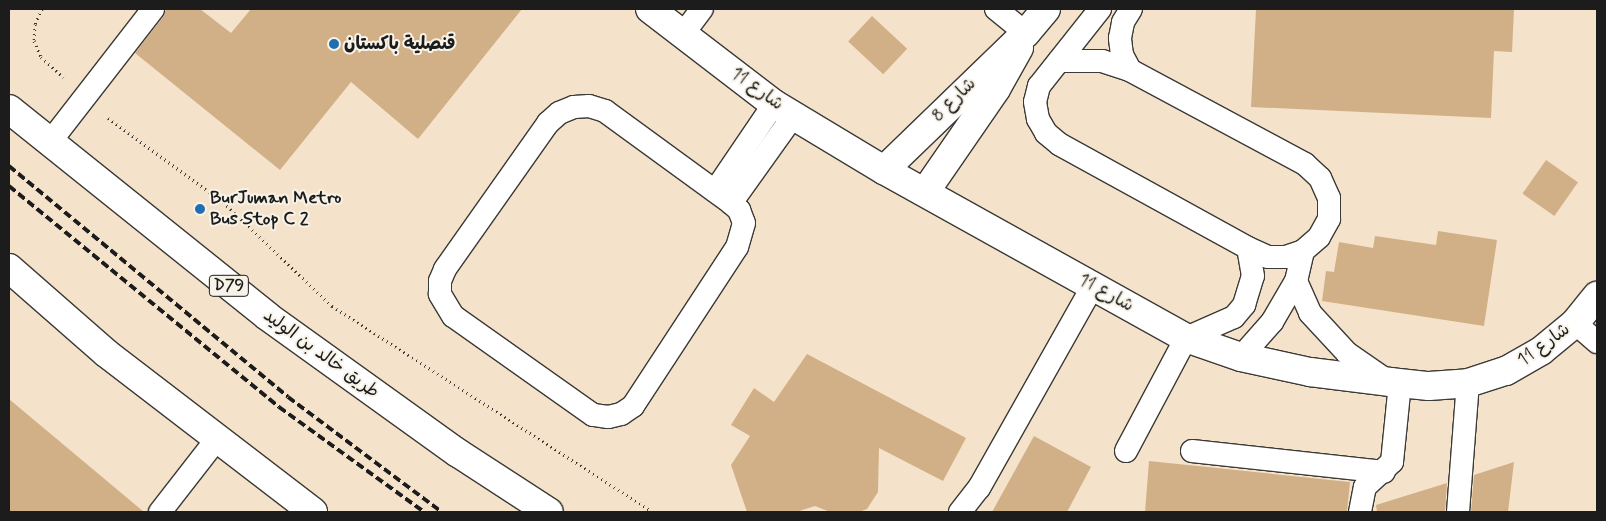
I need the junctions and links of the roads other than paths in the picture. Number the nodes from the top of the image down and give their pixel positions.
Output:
1 (153, 9) edge
2 (650, 9) edge
3 (702, 9) edge
4 (996, 9) edge
5 (1046, 9) edge
6 (1100, 9) edge
7 (1131, 9) edge
8 (1026, 33) junction
9 (683, 34) junction
10 (1059, 61) junction
11 (1130, 70) junction
12 (9, 109) edge
13 (784, 109) junction
14 (50, 142) junction
15 (884, 170) junction
16 (925, 192) junction
17 (723, 197) junction
18 (1248, 248) junction
19 (1303, 251) junction
20 (11, 274) edge
21 (1296, 281) junction
22 (1093, 286) junction
23 (1597, 296) edge
24 (1575, 323) junction
25 (1186, 338) junction
26 (1597, 342) edge
27 (1241, 357) junction
28 (1468, 382) junction
29 (1395, 383) junction
30 (216, 440) junction
31 (1126, 451) dead end
32 (1192, 451) dead end
33 (1384, 472) junction
34 (160, 512) edge
35 (313, 512) edge
36 (549, 512) edge
37 (960, 512) edge
38 (1360, 512) edge
39 (1458, 512) edge

1 - 14 lane
2 - 9 street, شارع 11
3 - 9 lane
4 - 8 lane
5 - 8 street, شارع 8
6 - 10 lane
7 - 11 lane
8 - 15 street, شارع 8
8 - 16 street, شارع 8
9 - 13 street, شارع 11
10 - 11 lane
10 - 18 lane
11 - 19 lane
12 - 14 street, طريق خالد بن الوليد / D79
13 - 15 street, شارع 11
13 - 17 lane
14 - 36 street, طريق خالد بن الوليد / D79
15 - 16 street, شارع 11
16 - 22 street, شارع 11
17 - 17 lane
18 - 19 lane
18 - 25 lane
19 - 21 lane
20 - 30 street
21 - 27 lane
21 - 29 lane
22 - 25 street, شارع 11
22 - 37 lane
23 - 24 street, شارع 11
24 - 26 lane
24 - 28 street, شارع 11
25 - 27 street, شارع 11
25 - 31 lane
27 - 29 street, شارع 11
28 - 29 street, شارع 11
28 - 39 lane
29 - 33 lane
30 - 34 lane
30 - 35 street
32 - 33 lane
33 - 38 lane

